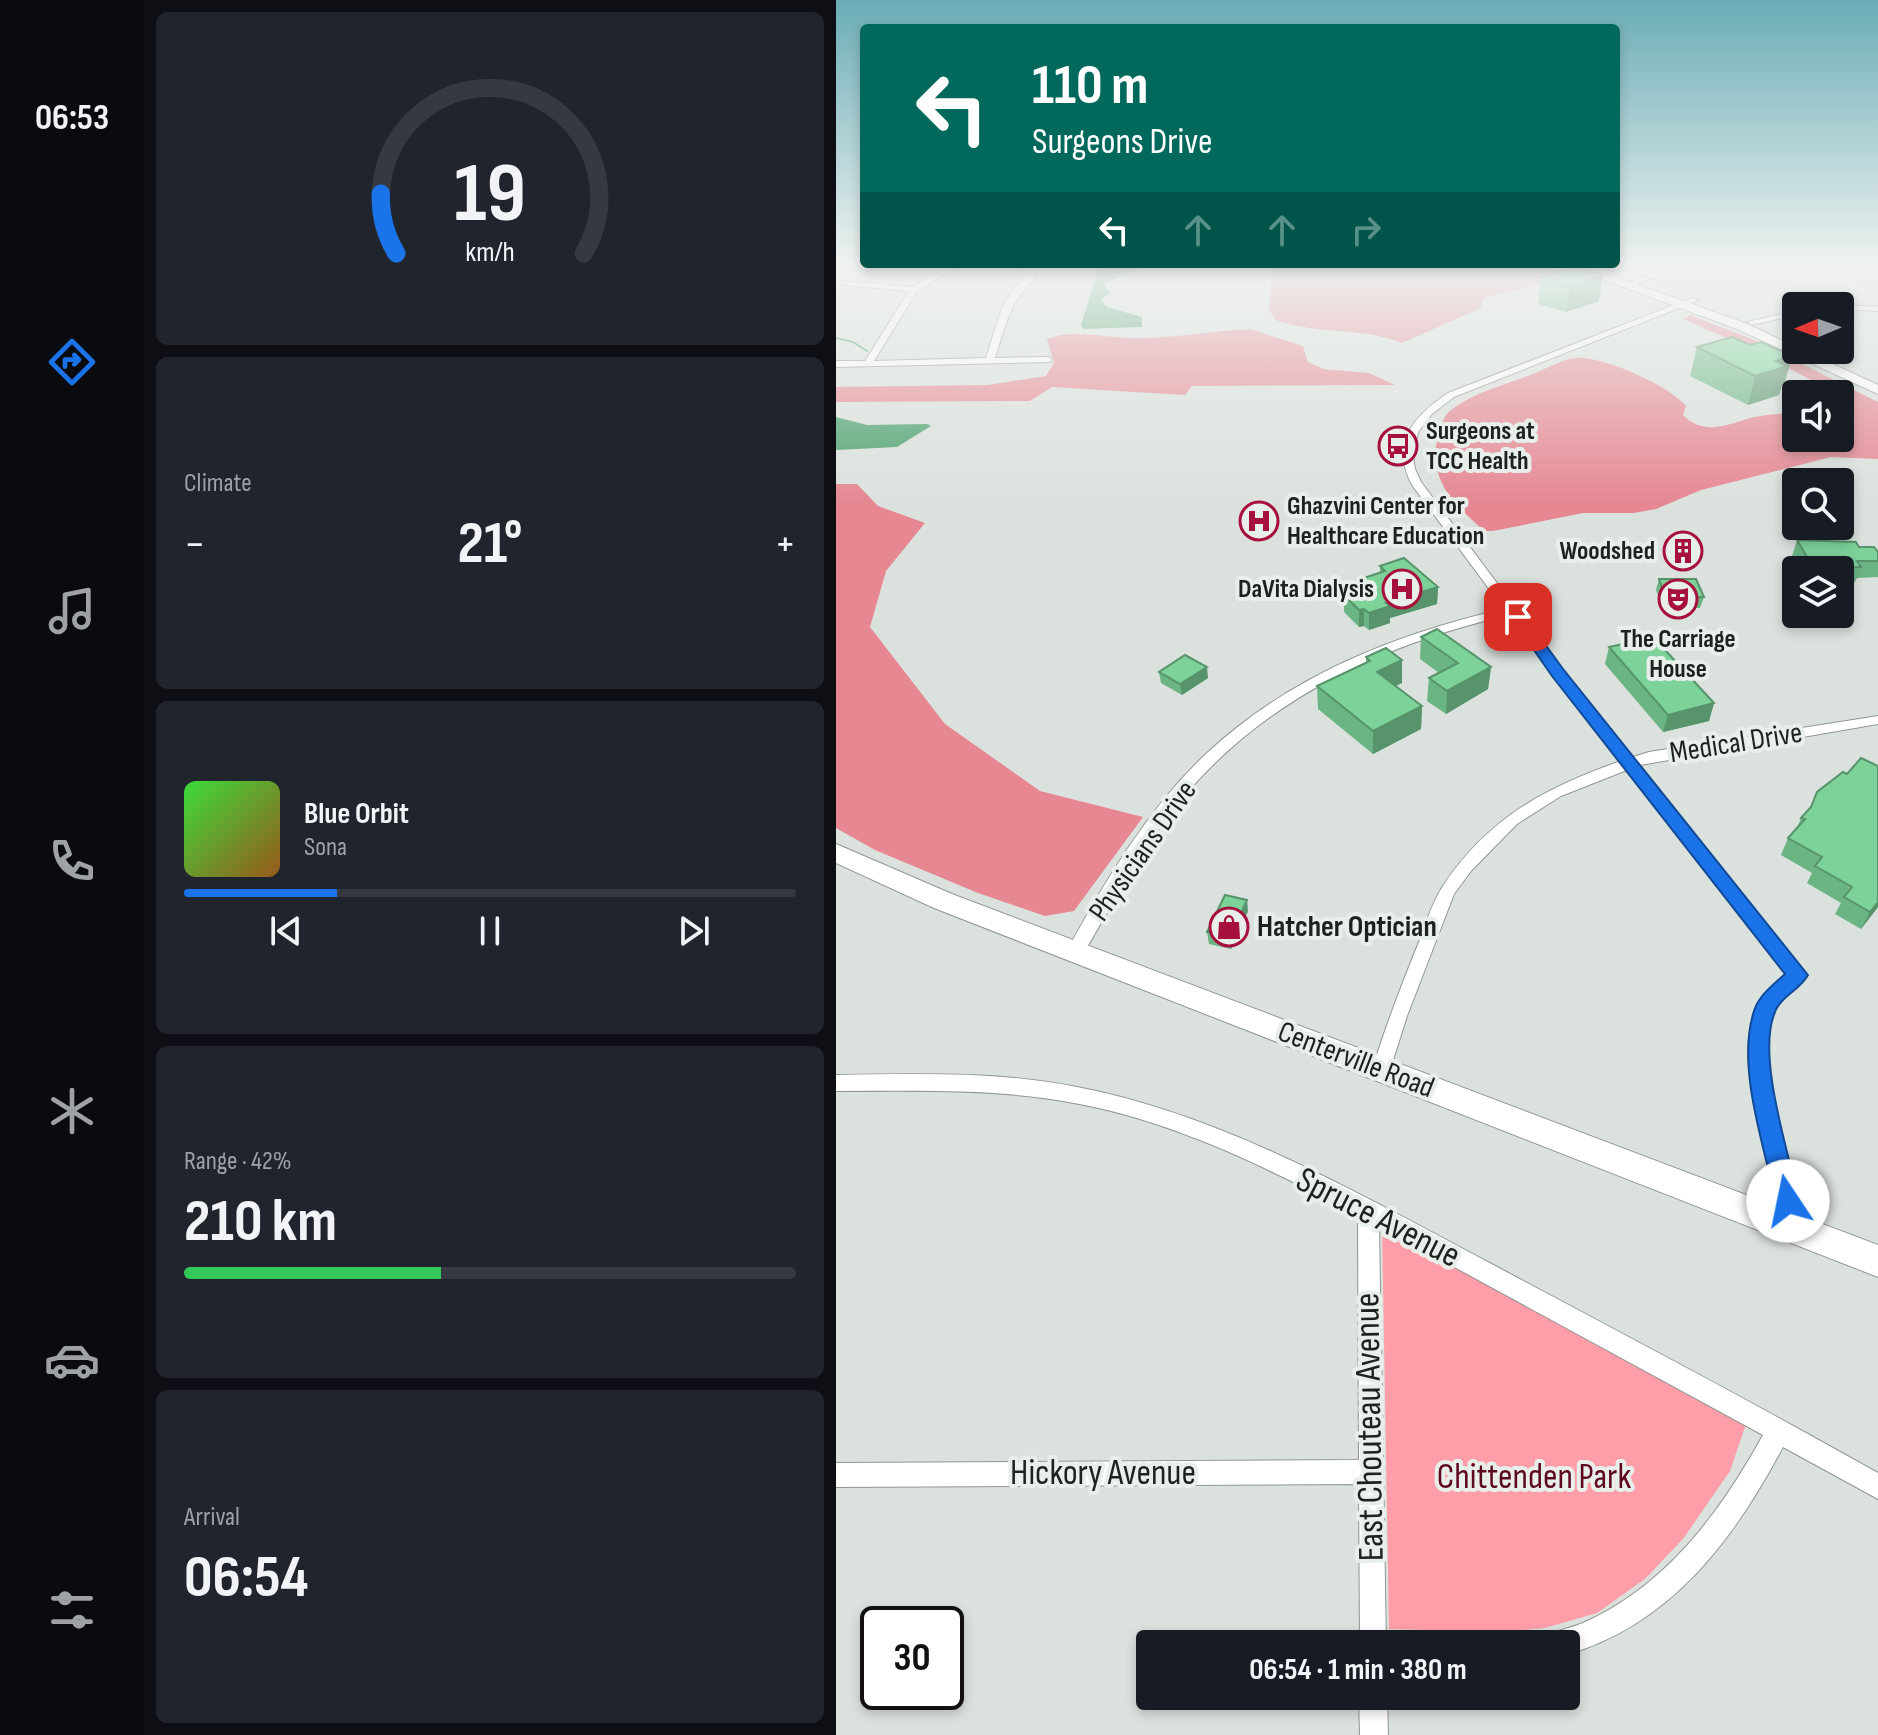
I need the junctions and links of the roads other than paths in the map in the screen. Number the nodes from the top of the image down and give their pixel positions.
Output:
1 (880, 343) edge
2 (997, 343) edge
3 (1585, 343) edge
4 (1780, 343) edge
5 (1048, 360) dead end
6 (990, 361) junction
7 (868, 363) junction
8 (836, 364) edge
9 (1845, 364) edge
10 (1878, 380) edge
11 (1878, 390) edge
12 (1514, 610) junction
13 (1878, 720) edge
14 (1630, 763) junction
15 (836, 853) edge
16 (1076, 951) junction
17 (1381, 1070) junction
18 (836, 1083) edge
19 (1368, 1210) junction
20 (1785, 1224) junction
21 (1878, 1261) edge
22 (1779, 1430) junction
23 (1371, 1472) junction
24 (836, 1475) edge
25 (1878, 1487) edge
26 (1373, 1630) edge
27 (1580, 1637) edge
28 (1373, 1710) edge
29 (1374, 1735) edge

1 - 7 street
2 - 6 street
3 - 12 street
4 - 11 street
5 - 6 street
6 - 7 street
7 - 8 street
9 - 10 street
12 - 14 street
12 - 16 street, Physicians Drive
13 - 14 street, Medical Drive
14 - 17 street, Medical Drive
14 - 20 street
15 - 16 street, Centerville Road
16 - 17 street, Centerville Road
17 - 20 street, Centerville Road
18 - 19 street, Spruce Avenue
19 - 22 street, Spruce Avenue
19 - 23 street, East Chouteau Avenue
20 - 21 street, Centerville Road
22 - 25 street, Spruce Avenue
22 - 27 street
23 - 24 street, Hickory Avenue
23 - 26 street, East Chouteau Avenue
28 - 29 street

